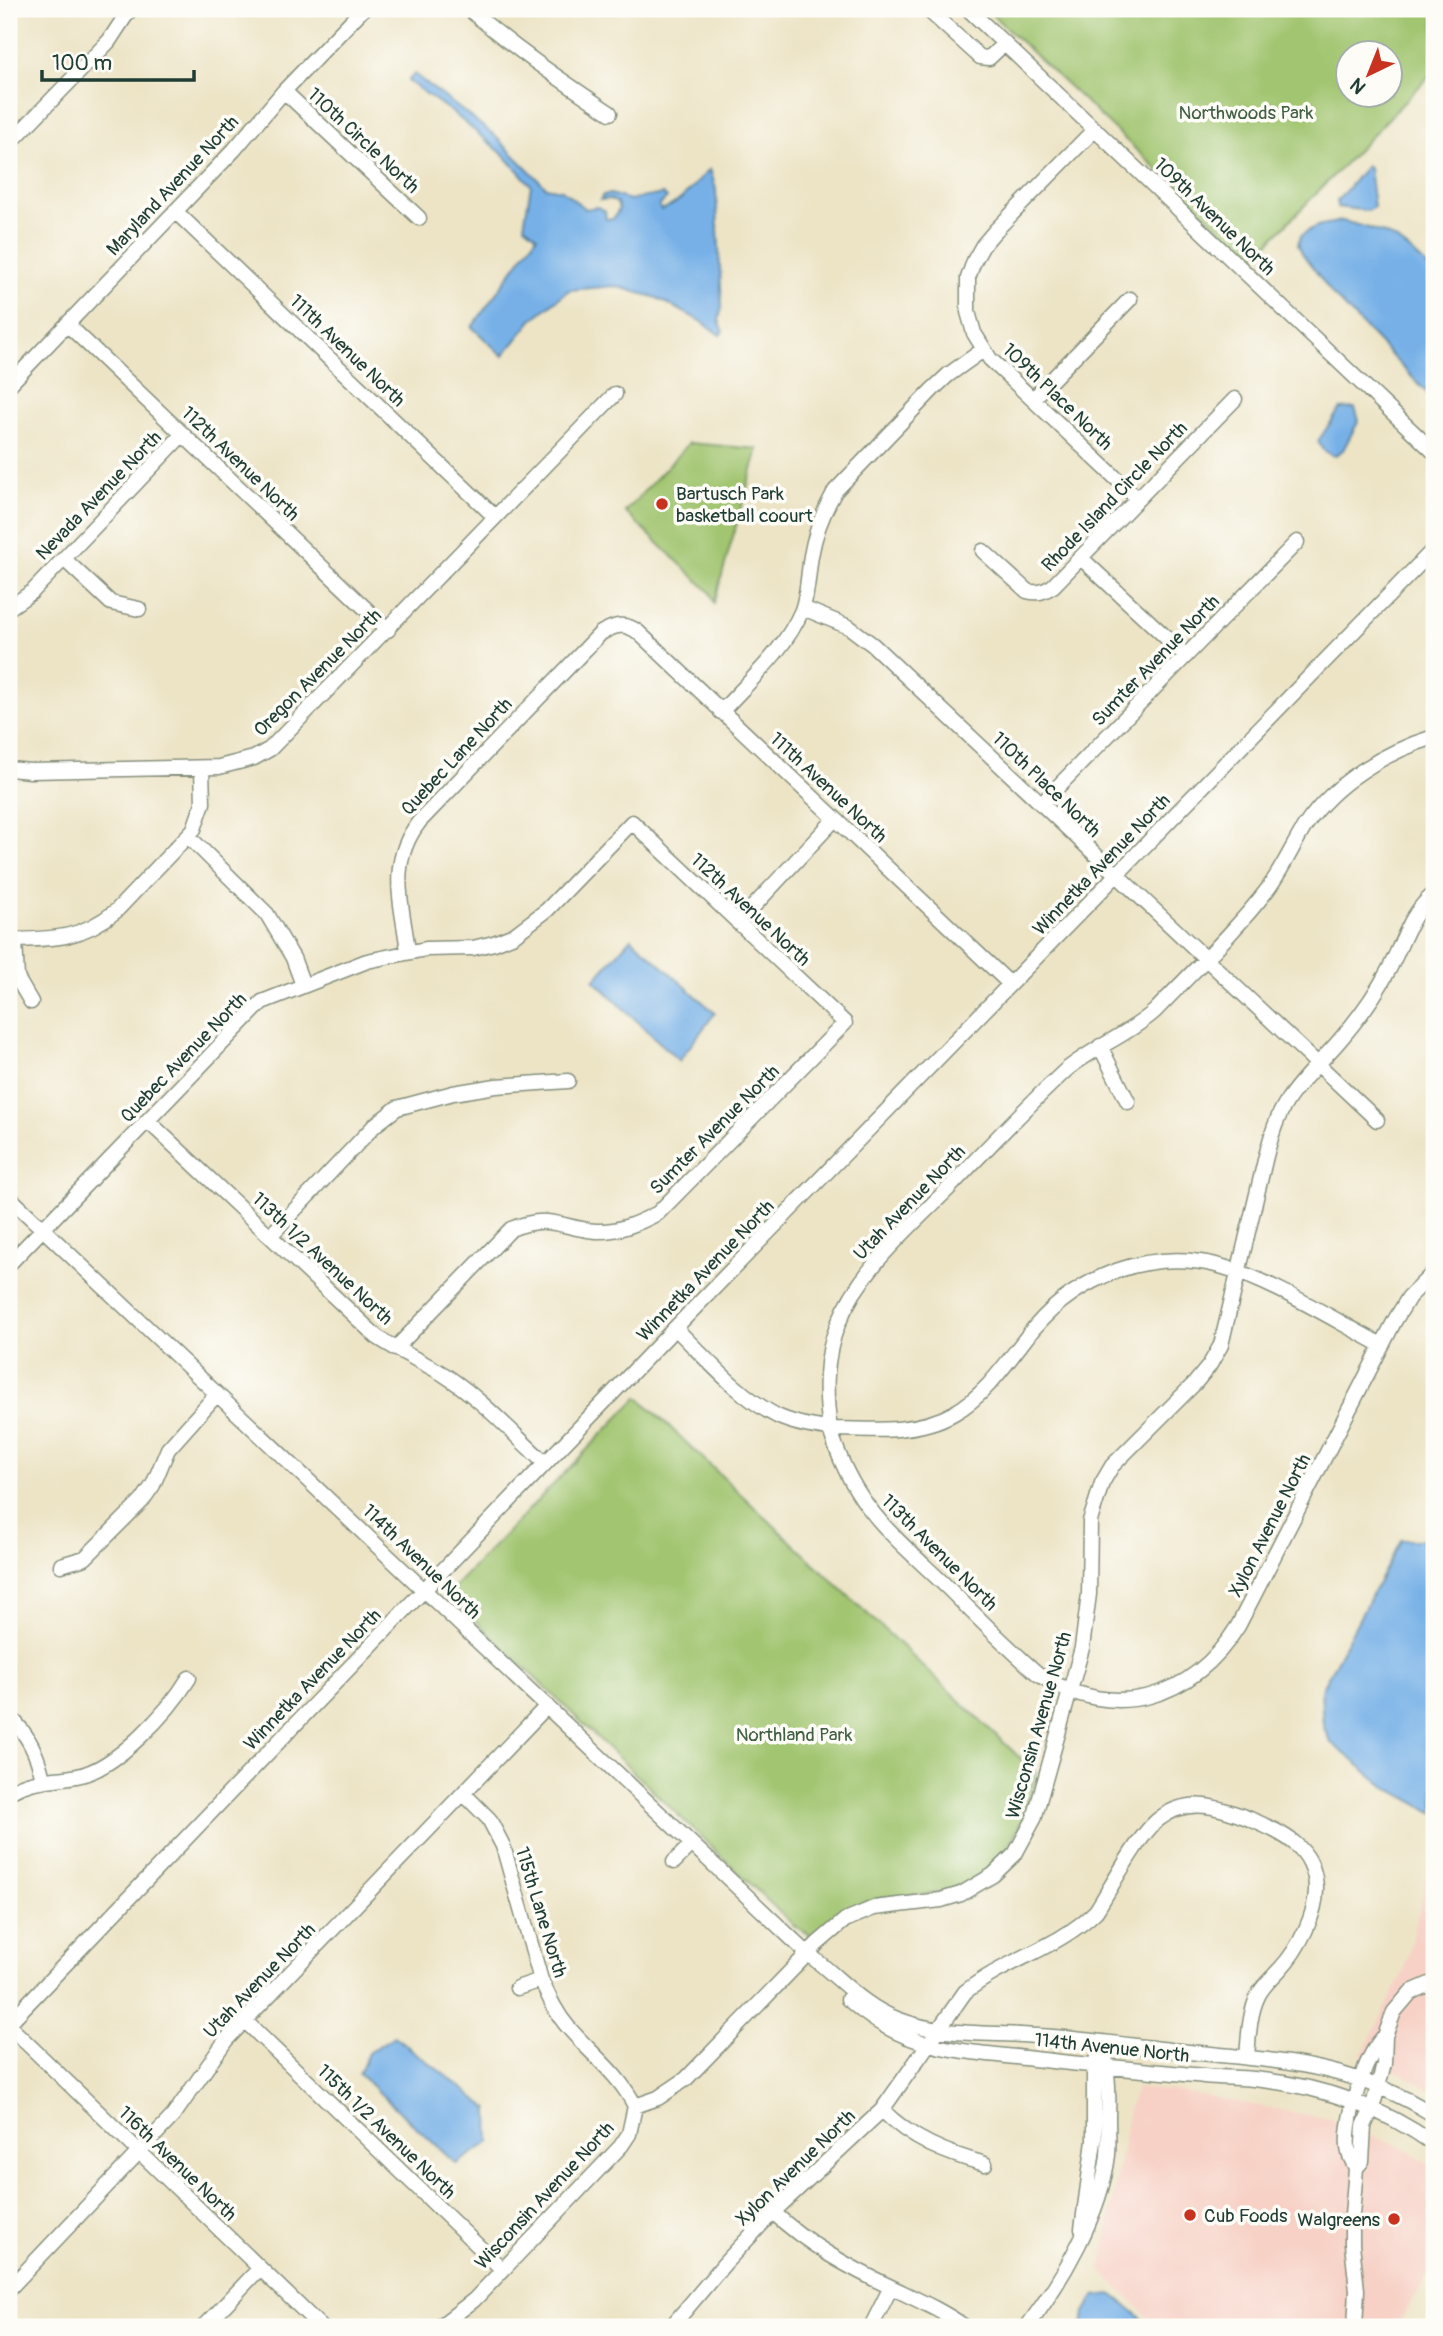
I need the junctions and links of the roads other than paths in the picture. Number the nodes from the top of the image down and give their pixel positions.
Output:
1 (130, 9) edge
2 (363, 9) edge
3 (469, 9) edge
4 (927, 9) edge
5 (968, 9) edge
6 (1005, 44) junction
7 (284, 91) junction
8 (610, 113) dead end
9 (1095, 129) junction
10 (9, 145) edge
11 (175, 211) junction
12 (419, 218) dead end
13 (1130, 299) dead end
14 (67, 324) junction
15 (983, 350) junction
16 (9, 385) edge
17 (615, 394) dead end
18 (1032, 400) junction
19 (1235, 400) dead end
20 (183, 434) junction
21 (1434, 452) edge
22 (1138, 499) junction
23 (495, 517) junction
24 (1297, 542) dead end
25 (1434, 549) edge
26 (983, 551) dead end
27 (1081, 558) junction
28 (64, 559) junction
29 (9, 607) edge
30 (803, 608) junction
31 (139, 610) dead end
32 (619, 625) joint
33 (388, 630) junction
34 (1186, 656) junction
35 (721, 712) junction
36 (1434, 737) edge
37 (202, 768) junction
38 (9, 769) edge
39 (1041, 804) junction
40 (835, 819) junction
41 (632, 822) joint
42 (188, 836) junction
43 (1116, 876) junction
44 (1434, 894) edge
45 (738, 923) junction
46 (12, 940) edge
47 (408, 951) junction
48 (1204, 958) junction
49 (1010, 984) junction
50 (303, 985) junction
51 (31, 1002) dead end
52 (845, 1023) joint
53 (1100, 1046) junction
54 (1317, 1064) junction
55 (568, 1081) dead end
56 (1128, 1102) dead end
57 (1377, 1120) dead end
58 (148, 1121) junction
59 (9, 1197) edge
60 (43, 1230) junction
61 (270, 1236) junction
62 (9, 1264) edge
63 (1239, 1272) junction
64 (1434, 1272) edge
65 (675, 1328) junction
66 (1382, 1345) junction
67 (395, 1349) junction
68 (217, 1394) junction
69 (830, 1429) junction
70 (545, 1463) junction
71 (61, 1565) dead end
72 (425, 1589) junction
73 (189, 1678) dead end
74 (1069, 1691) junction
75 (547, 1706) junction
76 (9, 1716) edge
77 (43, 1779) junction
78 (9, 1791) edge
79 (464, 1794) junction
80 (692, 1844) junction
81 (674, 1862) dead end
82 (808, 1954) junction
83 (541, 1980) junction
84 (1434, 1982) edge
85 (517, 1988) dead end
86 (245, 2021) junction
87 (9, 2024) edge
88 (937, 2030) junction
89 (1385, 2036) junction
90 (1103, 2043) junction
91 (927, 2045) junction
92 (1247, 2056) junction
93 (1101, 2066) junction
94 (1361, 2079) junction
95 (1377, 2085) junction
96 (1354, 2102) junction
97 (635, 2106) junction
98 (1372, 2109) junction
99 (882, 2110) junction
100 (1434, 2115) edge
101 (1434, 2144) edge
102 (139, 2152) junction
103 (985, 2164) dead end
104 (1356, 2168) junction
105 (773, 2212) junction
106 (260, 2268) junction
107 (502, 2269) junction
108 (891, 2287) junction
109 (9, 2289) edge
110 (204, 2327) edge
111 (321, 2327) edge
112 (439, 2327) edge
113 (671, 2327) edge
114 (871, 2327) edge
115 (965, 2327) edge
116 (1027, 2327) edge
117 (1355, 2327) edge

1 - 10 street
2 - 7 street, Maryland Avenue North
3 - 8 street
4 - 6 street
5 - 6 street, 109th Avenue North
6 - 9 street, 109th Avenue North
7 - 11 street, Maryland Avenue North
7 - 12 street, 110th Circle North
9 - 15 street
9 - 21 street, 109th Avenue North
11 - 14 street, Maryland Avenue North
11 - 23 street, 111th Avenue North
13 - 18 street
14 - 16 street, Maryland Avenue North
14 - 20 street, 112th Avenue North
15 - 18 street, 109th Place North
15 - 30 street
17 - 23 street, Oregon Avenue North
18 - 22 street, 109th Place North
19 - 22 street, Rhode Island Circle North
20 - 28 street, Nevada Avenue North
20 - 33 street, 112th Avenue North
22 - 27 street, Rhode Island Circle North
23 - 33 street, Oregon Avenue North
24 - 34 street, Sumter Avenue North
25 - 43 street, Winnetka Avenue North
26 - 27 street, Rhode Island Circle North
27 - 34 street
28 - 29 street, Nevada Avenue North
28 - 31 street
30 - 35 street
30 - 39 street, 110th Place North
32 - 35 street, 111th Avenue North
32 - 47 street, Quebec Lane North
33 - 37 street, Oregon Avenue North
34 - 39 street, Sumter Avenue North
35 - 40 street, 111th Avenue North
36 - 48 street, Utah Avenue North
37 - 38 street
37 - 42 street
39 - 43 street, 110th Place North
40 - 45 street
40 - 49 street, 111th Avenue North
41 - 45 street, 112th Avenue North
41 - 47 street, Quebec Avenue North
42 - 46 street
42 - 50 street
43 - 48 street, 110th Place North
43 - 49 street, Winnetka Avenue North
44 - 54 street, Wisconsin Avenue North
45 - 52 street, 112th Avenue North
46 - 51 street
47 - 50 street, Quebec Avenue North
48 - 53 street, Utah Avenue North
48 - 54 street, 110th Place North
49 - 65 street, Winnetka Avenue North
50 - 58 street, Quebec Avenue North
52 - 67 street, Sumter Avenue North
53 - 56 street
53 - 69 street, Utah Avenue North
54 - 57 street, 110th Place North
54 - 63 street, Wisconsin Avenue North
55 - 61 street
58 - 60 street, Quebec Avenue North
58 - 61 street, 113th 1/2 Avenue North
59 - 60 street, 114th Avenue North
60 - 62 street, Quebec Avenue North
60 - 68 street, 114th Avenue North
61 - 67 street, 113th 1/2 Avenue North
63 - 66 street
63 - 69 street
63 - 74 street, Wisconsin Avenue North
64 - 66 street, Xylon Avenue North
65 - 69 street
65 - 70 street, Winnetka Avenue North
66 - 74 street, Xylon Avenue North
67 - 70 street, 113th 1/2 Avenue North
68 - 71 street
68 - 72 street, 114th Avenue North
69 - 74 street, 113th Avenue North
70 - 72 street, Winnetka Avenue North
72 - 75 street, 114th Avenue North
72 - 87 street, Winnetka Avenue North
73 - 77 street
74 - 82 street, Wisconsin Avenue North
75 - 79 street, Utah Avenue North
75 - 80 street, 114th Avenue North
76 - 77 street
77 - 78 street
79 - 83 street, 115th Lane North
79 - 86 street, Utah Avenue North
80 - 81 street
80 - 82 street, 114th Avenue North
82 - 88 street, 114th Avenue North
82 - 91 street, 114th Avenue North
82 - 97 street, Wisconsin Avenue North
83 - 85 street
83 - 97 street, 115th Lane North
84 - 89 street
86 - 102 street, Utah Avenue North
86 - 107 street, 115th 1/2 Avenue North
87 - 102 street, 116th Avenue North
88 - 90 street, 114th Avenue North
88 - 91 street, Xylon Avenue North
88 - 92 street, Xylon Avenue North
89 - 94 street
89 - 95 street
90 - 92 street, 114th Avenue North
90 - 93 street
91 - 93 street, 114th Avenue North
91 - 99 street, Xylon Avenue North
92 - 94 street, 114th Avenue North
93 - 96 street, 114th Avenue North
93 - 116 street
94 - 95 street, 114th Avenue North
94 - 96 street
95 - 98 street
95 - 100 street, 114th Avenue North
96 - 98 street, 114th Avenue North
96 - 104 street
97 - 107 street, Wisconsin Avenue North
98 - 101 street, 114th Avenue North
98 - 104 street
99 - 103 street
99 - 105 street, Xylon Avenue North
102 - 106 street, 116th Avenue North
102 - 109 street, Utah Avenue North
104 - 117 street
105 - 108 street
105 - 113 street, Xylon Avenue North
106 - 110 street
106 - 111 street, 116th Avenue North
107 - 112 street, Wisconsin Avenue North
108 - 114 street
108 - 115 street

